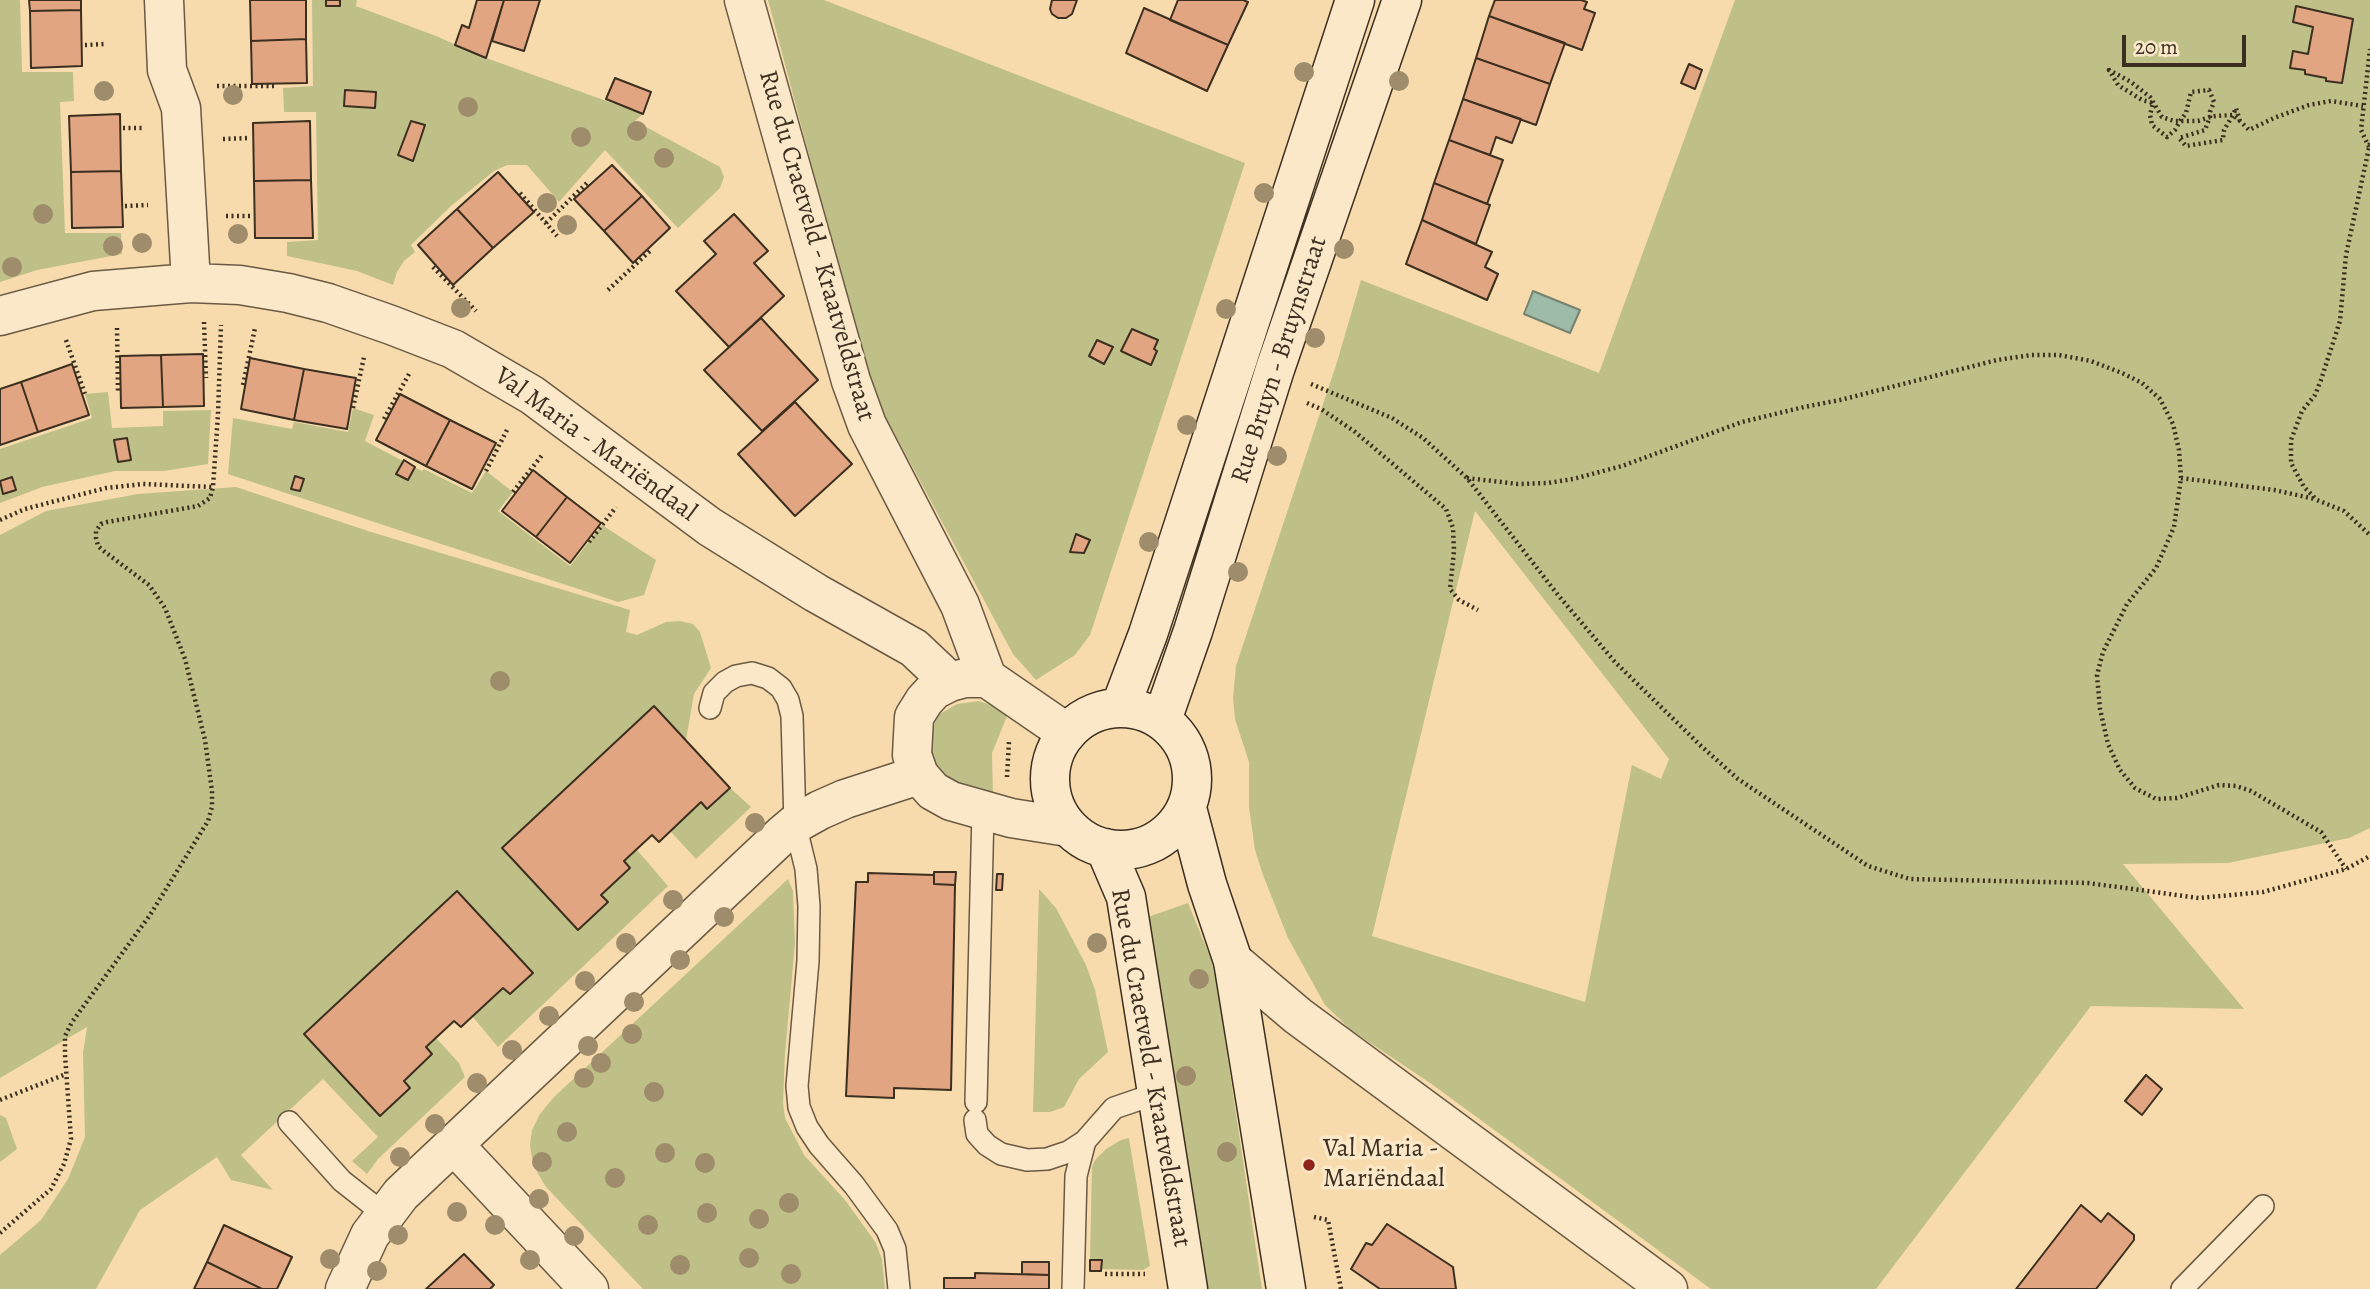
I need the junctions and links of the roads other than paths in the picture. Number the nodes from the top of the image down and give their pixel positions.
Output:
1 (164, 0) edge
2 (744, 0) edge
3 (1355, 0) edge
4 (1402, 0) edge
5 (191, 282) junction
6 (0, 316) edge
7 (987, 678) junction
8 (950, 682) junction
9 (710, 708) dead end
10 (1120, 708) junction
11 (1162, 720) junction
12 (1067, 733) junction
13 (919, 775) junction
14 (1187, 808) junction
15 (983, 811) junction
16 (795, 824) junction
17 (1068, 827) junction
18 (1105, 848) junction
19 (1233, 961) junction
20 (1158, 1093) junction
21 (289, 1122) dead end
22 (1085, 1141) junction
23 (454, 1145) junction
24 (2263, 1206) dead end
25 (384, 1214) junction
26 (345, 1289) edge
27 (589, 1289) edge
28 (899, 1289) edge
29 (1073, 1289) edge
30 (1188, 1289) edge
31 (1286, 1289) edge
32 (1668, 1289) edge
33 (2182, 1289) edge

1 - 5 street
2 - 7 street, Rue du Craetveld - Kraatveldstraat
3 - 10 street, Rue Bruyn - Bruynstraat
4 - 11 street, Rue Bruyn - Bruynstraat
5 - 6 street, Val Maria - Mariëndaal
5 - 8 street, Val Maria - Mariëndaal
7 - 8 street
7 - 12 street
8 - 13 street
9 - 16 lane
10 - 11 street
10 - 12 street
11 - 14 street
12 - 17 street
13 - 15 street
13 - 16 street
14 - 18 street, Rue du Craetveld - Kraatveldstraat
14 - 19 street
15 - 17 street
15 - 22 lane
16 - 23 street
16 - 28 lane
17 - 18 street, Rue du Craetveld - Kraatveldstraat
18 - 20 street, Rue du Craetveld - Kraatveldstraat
19 - 31 street
19 - 32 street
20 - 22 lane
20 - 30 street, Rue du Craetveld - Kraatveldstraat
21 - 25 lane
22 - 29 lane
23 - 25 street
23 - 27 street
24 - 33 lane
25 - 26 street

